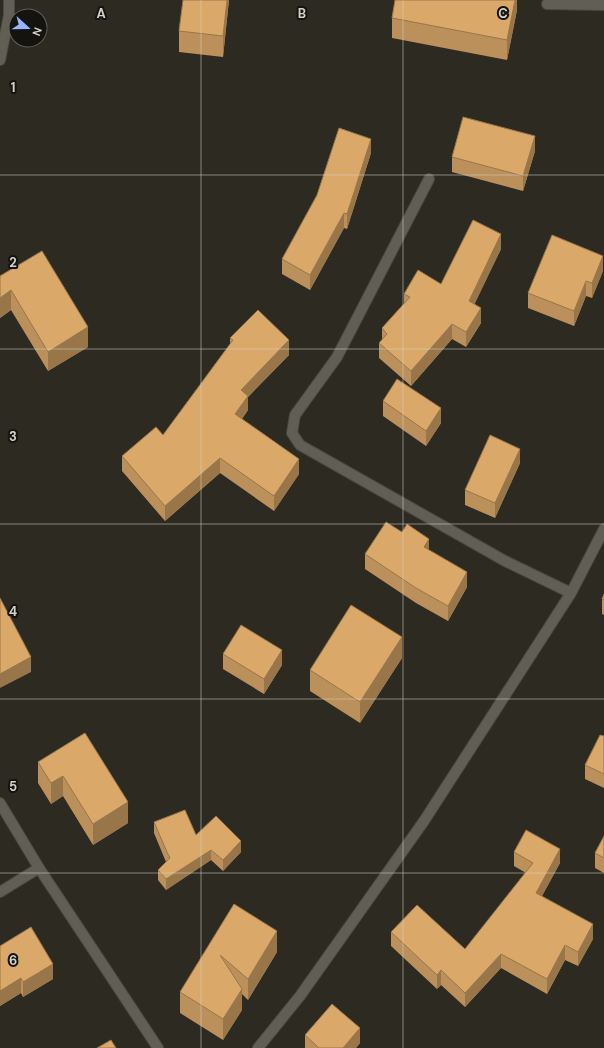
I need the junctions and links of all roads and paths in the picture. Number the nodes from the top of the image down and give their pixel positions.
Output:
1 (9, 0) edge
2 (547, 4) dead end
3 (604, 5) edge
4 (0, 60) edge
5 (429, 179) dead end
6 (604, 529) edge
7 (571, 593) junction
8 (0, 803) edge
9 (39, 868) junction
10 (0, 892) edge
11 (158, 1048) edge
12 (258, 1048) edge

1 - 4 street
2 - 3 street
5 - 7 street
6 - 7 street
7 - 12 street
8 - 9 street
9 - 10 street
9 - 11 street

